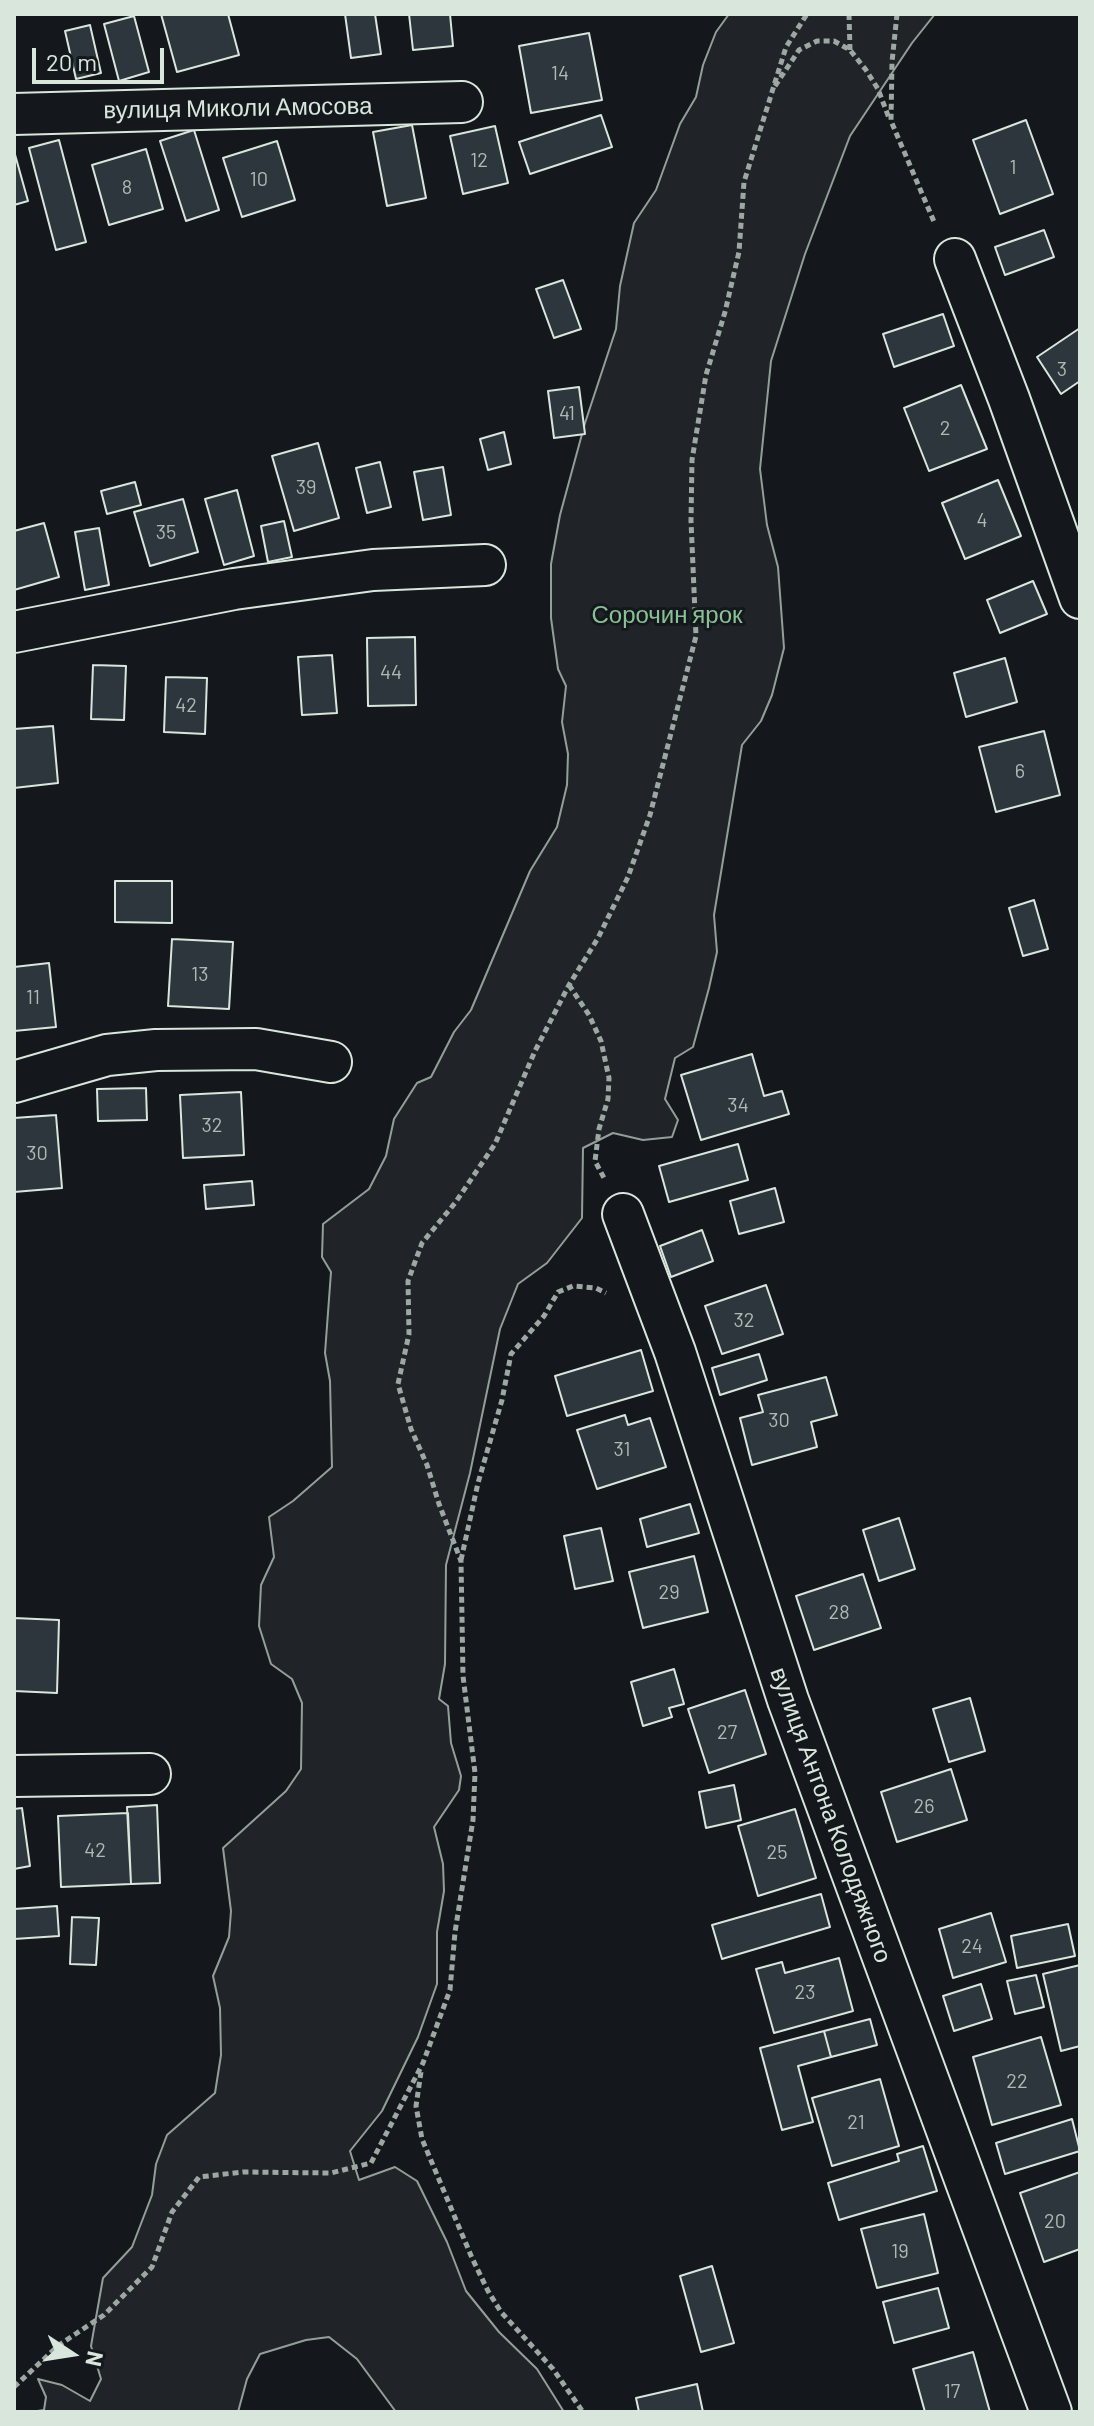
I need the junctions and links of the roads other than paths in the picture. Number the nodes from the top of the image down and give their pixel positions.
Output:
1 (462, 102) dead end
2 (14, 114) edge
3 (955, 259) road end
4 (485, 565) dead end
5 (1080, 598) edge
6 (14, 632) edge
7 (331, 1062) dead end
8 (14, 1082) edge
9 (623, 1214) road end
10 (150, 1774) dead end
11 (14, 1776) edge
12 (1051, 2412) edge

1 - 2 street, вулиця Миколи Амосова
3 - 5 street
4 - 6 street
7 - 8 street
9 - 12 street, вулиця Антона Колодяжного
10 - 11 street

